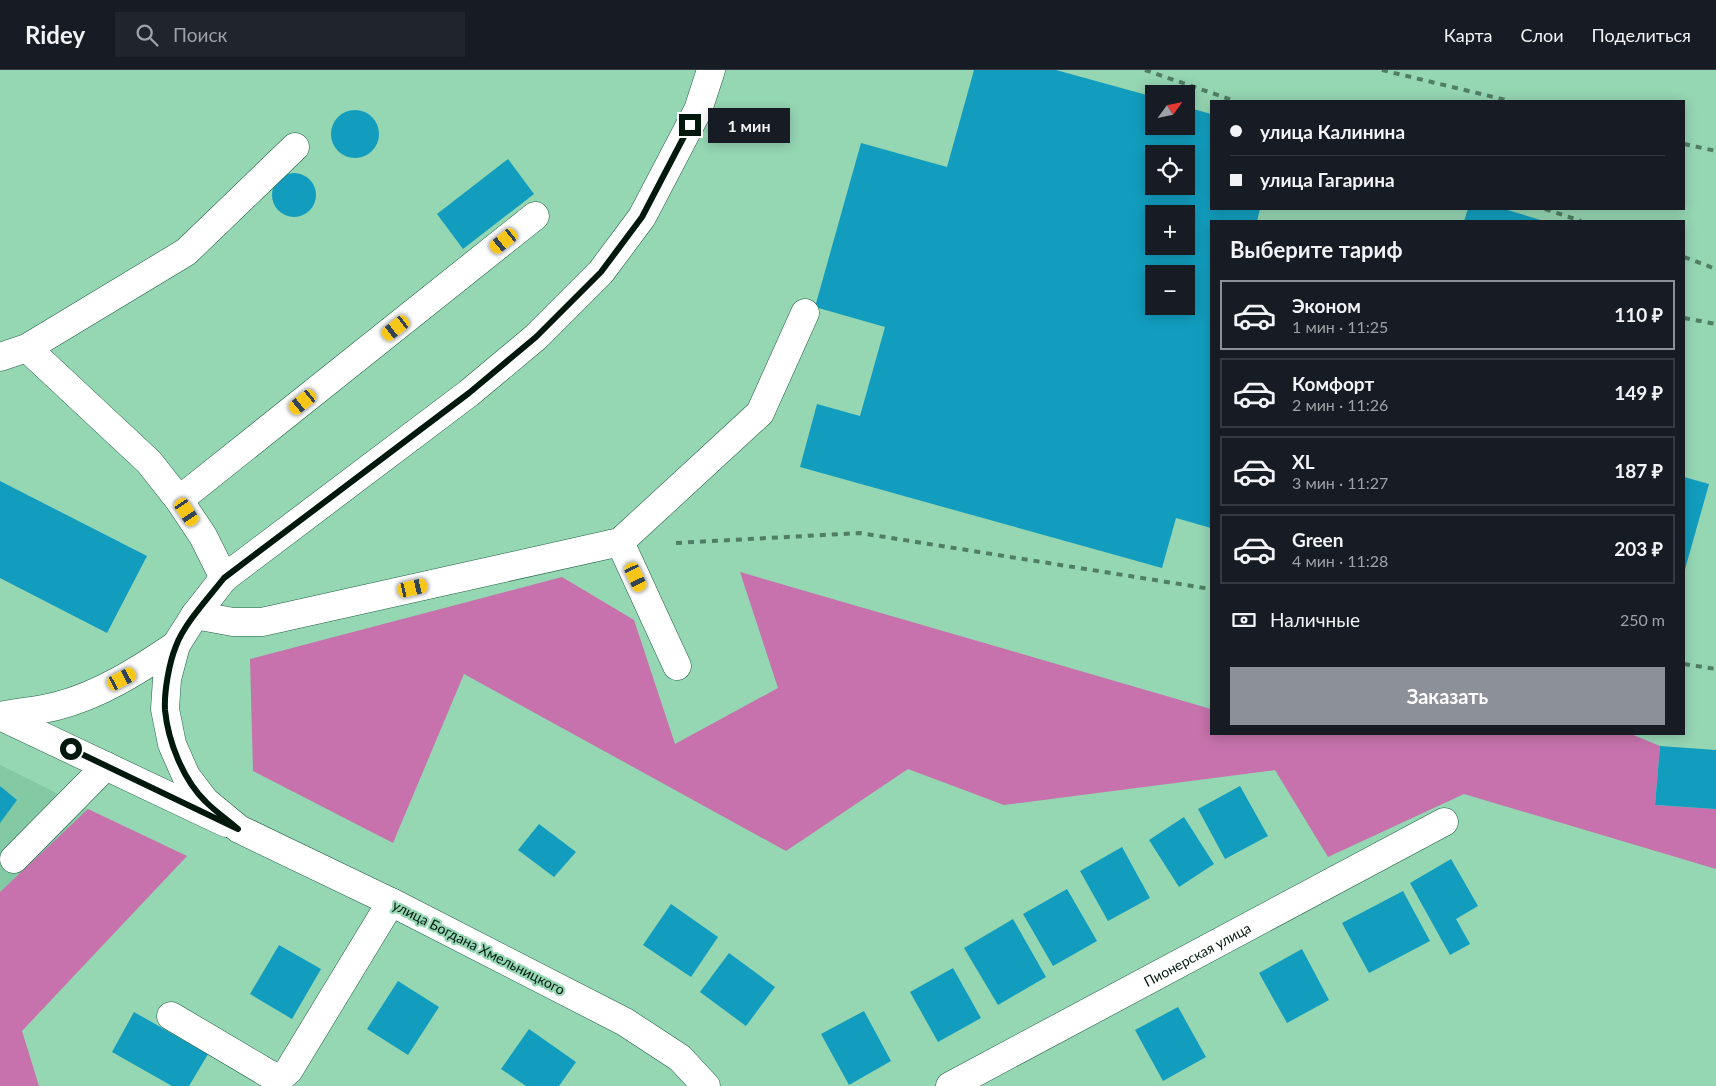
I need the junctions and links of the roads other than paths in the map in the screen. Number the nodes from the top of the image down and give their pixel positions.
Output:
1 (711, 70) edge
2 (295, 147) dead end
3 (535, 216) dead end
4 (805, 313) dead end
5 (27, 348) junction
6 (0, 357) edge
7 (179, 500) junction
8 (620, 542) junction
9 (224, 578) junction
10 (194, 614) junction
11 (176, 645) junction
12 (677, 666) dead end
13 (106, 766) junction
14 (1444, 822) dead end
15 (238, 829) junction
16 (5, 859) edge
17 (391, 902) junction
18 (171, 1016) dead end
19 (706, 1086) edge
20 (950, 1086) edge

1 - 9 main road
2 - 5 main road
3 - 7 main road
4 - 8 main road
5 - 6 main road
5 - 7 main road
7 - 9 main road
8 - 10 main road
8 - 12 main road
9 - 10 main road
10 - 11 main road
11 - 13 main road
11 - 15 main road
13 - 15 main road
13 - 16 main road
14 - 20 main road, Пионерская улица
15 - 17 main road, улица Богдана Хмельницкого
17 - 18 main road
17 - 19 main road, улица Богдана Хмельницкого

